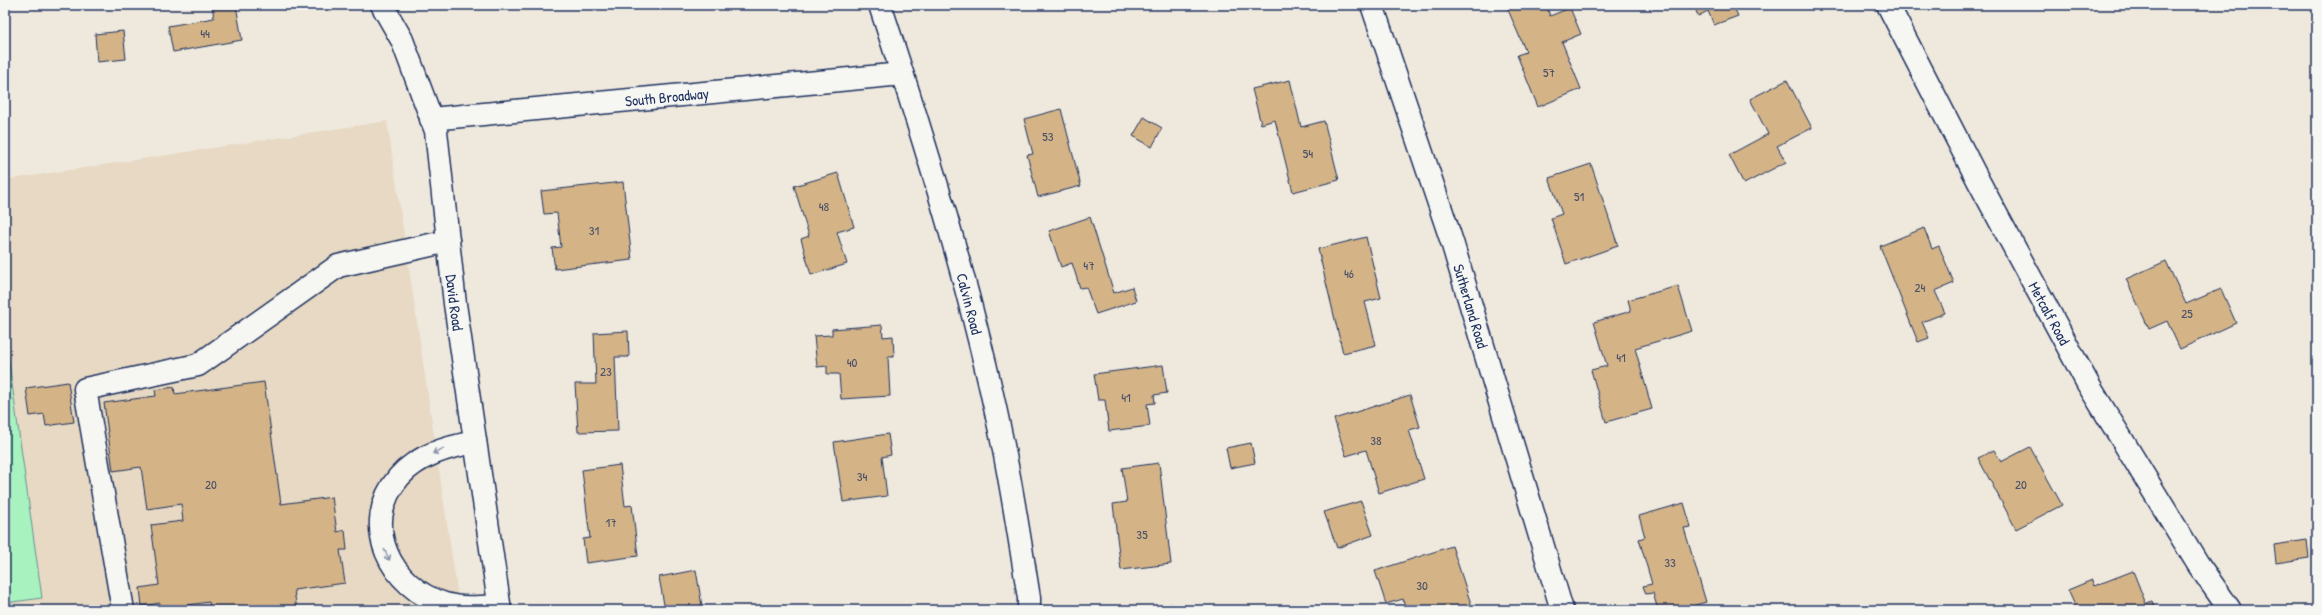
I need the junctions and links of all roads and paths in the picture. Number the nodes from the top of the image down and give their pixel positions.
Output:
1 (382, 5) edge
2 (880, 5) edge
3 (1372, 5) edge
4 (1888, 5) edge
5 (902, 74) junction
6 (431, 119) junction
7 (448, 241) junction
8 (475, 442) junction
9 (500, 608) edge
10 (123, 610) edge
11 (1029, 610) edge
12 (1562, 610) edge
13 (2230, 610) edge

1 - 6 street, David Road
2 - 5 street, Calvin Road
3 - 12 street, Sutherland Road
4 - 13 street, Metcalf Road
5 - 6 street, South Broadway
5 - 11 street, Calvin Road
6 - 7 street, David Road
7 - 8 street, David Road
7 - 10 street
8 - 9 street, David Road
8 -> 9 street

